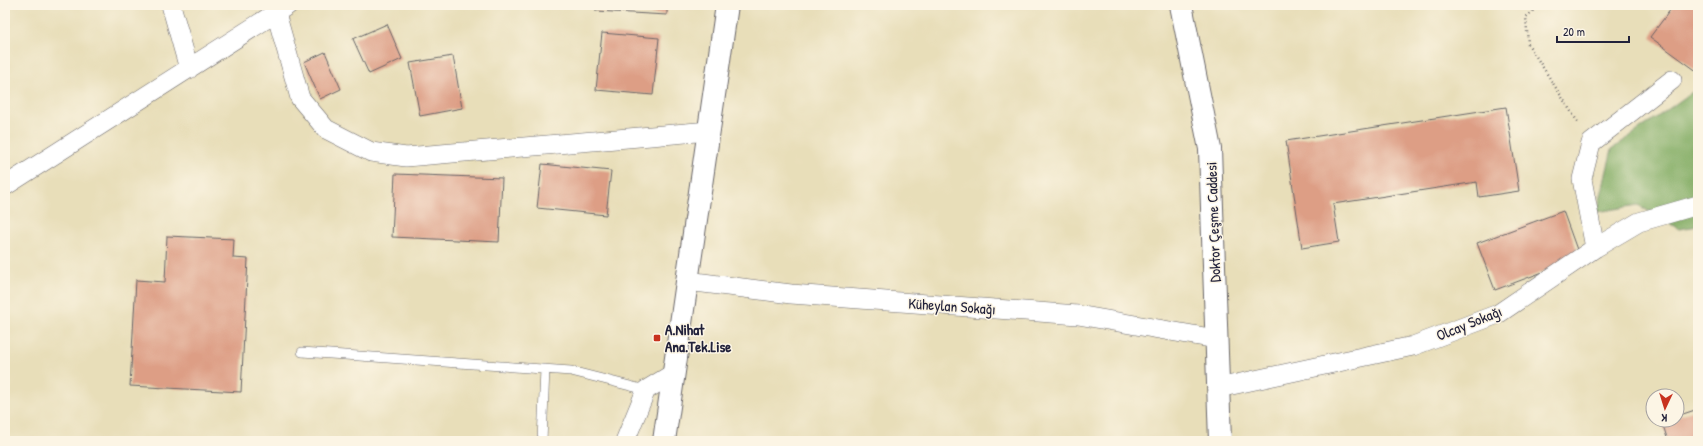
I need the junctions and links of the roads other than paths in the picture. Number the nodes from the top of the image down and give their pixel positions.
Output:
1 (171, 5) edge
2 (727, 5) edge
3 (1181, 5) edge
4 (282, 9) edge
5 (189, 69) junction
6 (1672, 80) dead end
7 (709, 131) junction
8 (5, 186) edge
9 (1698, 205) edge
10 (1595, 248) junction
11 (687, 281) junction
12 (1216, 339) junction
13 (302, 352) dead end
14 (545, 369) junction
15 (674, 373) junction
16 (1218, 388) junction
17 (646, 390) junction
18 (542, 441) edge
19 (625, 441) edge
20 (664, 441) edge
21 (1220, 441) edge

1 - 5 street
2 - 7 main road
3 - 12 main road, Doktor Çeşme Caddesi
4 - 5 street
4 - 7 street
5 - 8 street
6 - 10 street
7 - 11 main road
9 - 10 street, Olcay Sokağı
10 - 16 street, Olcay Sokağı
11 - 12 street, Küheylan Sokağı
11 - 15 main road
12 - 16 main road, Doktor Çeşme Caddesi
13 - 14 lane
14 - 17 lane
14 - 18 lane
15 - 17 street
15 - 20 main road
16 - 21 main road, Doktor Çeşme Caddesi
17 - 19 street

